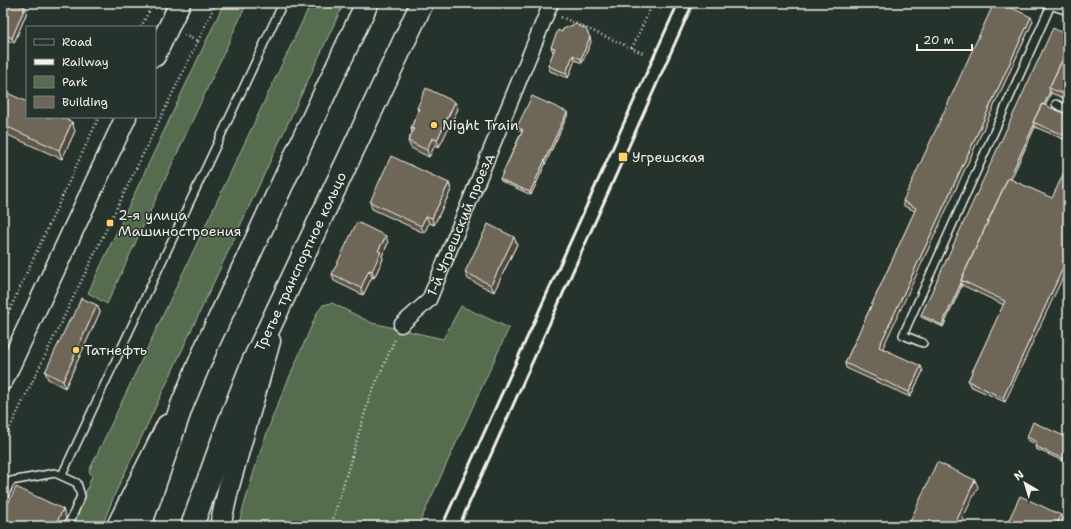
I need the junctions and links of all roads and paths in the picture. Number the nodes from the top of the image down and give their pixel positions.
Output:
1 (153, 3) edge
2 (180, 3) edge
3 (216, 3) edge
4 (284, 3) edge
5 (367, 3) edge
6 (422, 3) edge
7 (551, 3) edge
8 (653, 3) edge
9 (1047, 4) edge
10 (1068, 11) edge
11 (568, 20) dead end
12 (142, 26) edge
13 (194, 39) dead end
14 (198, 41) junction
15 (632, 48) junction
16 (156, 54) edge
17 (645, 54) dead end
18 (1056, 104) dead end
19 (1068, 110) edge
20 (100, 118) edge
21 (126, 118) edge
22 (292, 281) junction
23 (3, 324) edge
24 (401, 325) joint
25 (208, 343) junction
26 (923, 343) dead end
27 (3, 380) edge
28 (3, 442) edge
29 (62, 475) junction
30 (3, 498) edge
31 (68, 526) edge
32 (117, 526) edge
33 (140, 526) edge
34 (192, 526) edge
35 (220, 526) edge
36 (331, 526) edge

1 - 12 path
2 - 16 main road
3 - 14 path
4 - 29 lane
5 - 25 main road
6 - 22 main road, Третье транспортное кольцо
7 - 24 street, 1-й Угрешский проезд
8 - 15 path
9 - 10 lane
9 - 26 lane
11 - 15 path
13 - 14 path
14 - 28 path
15 - 17 path
18 - 19 lane
20 - 23 path
21 - 27 main road
22 - 34 main road, Третье транспортное кольцо
22 - 35 main road
24 - 36 path
25 - 32 main road
25 - 33 main road
29 - 30 lane
29 - 31 lane

